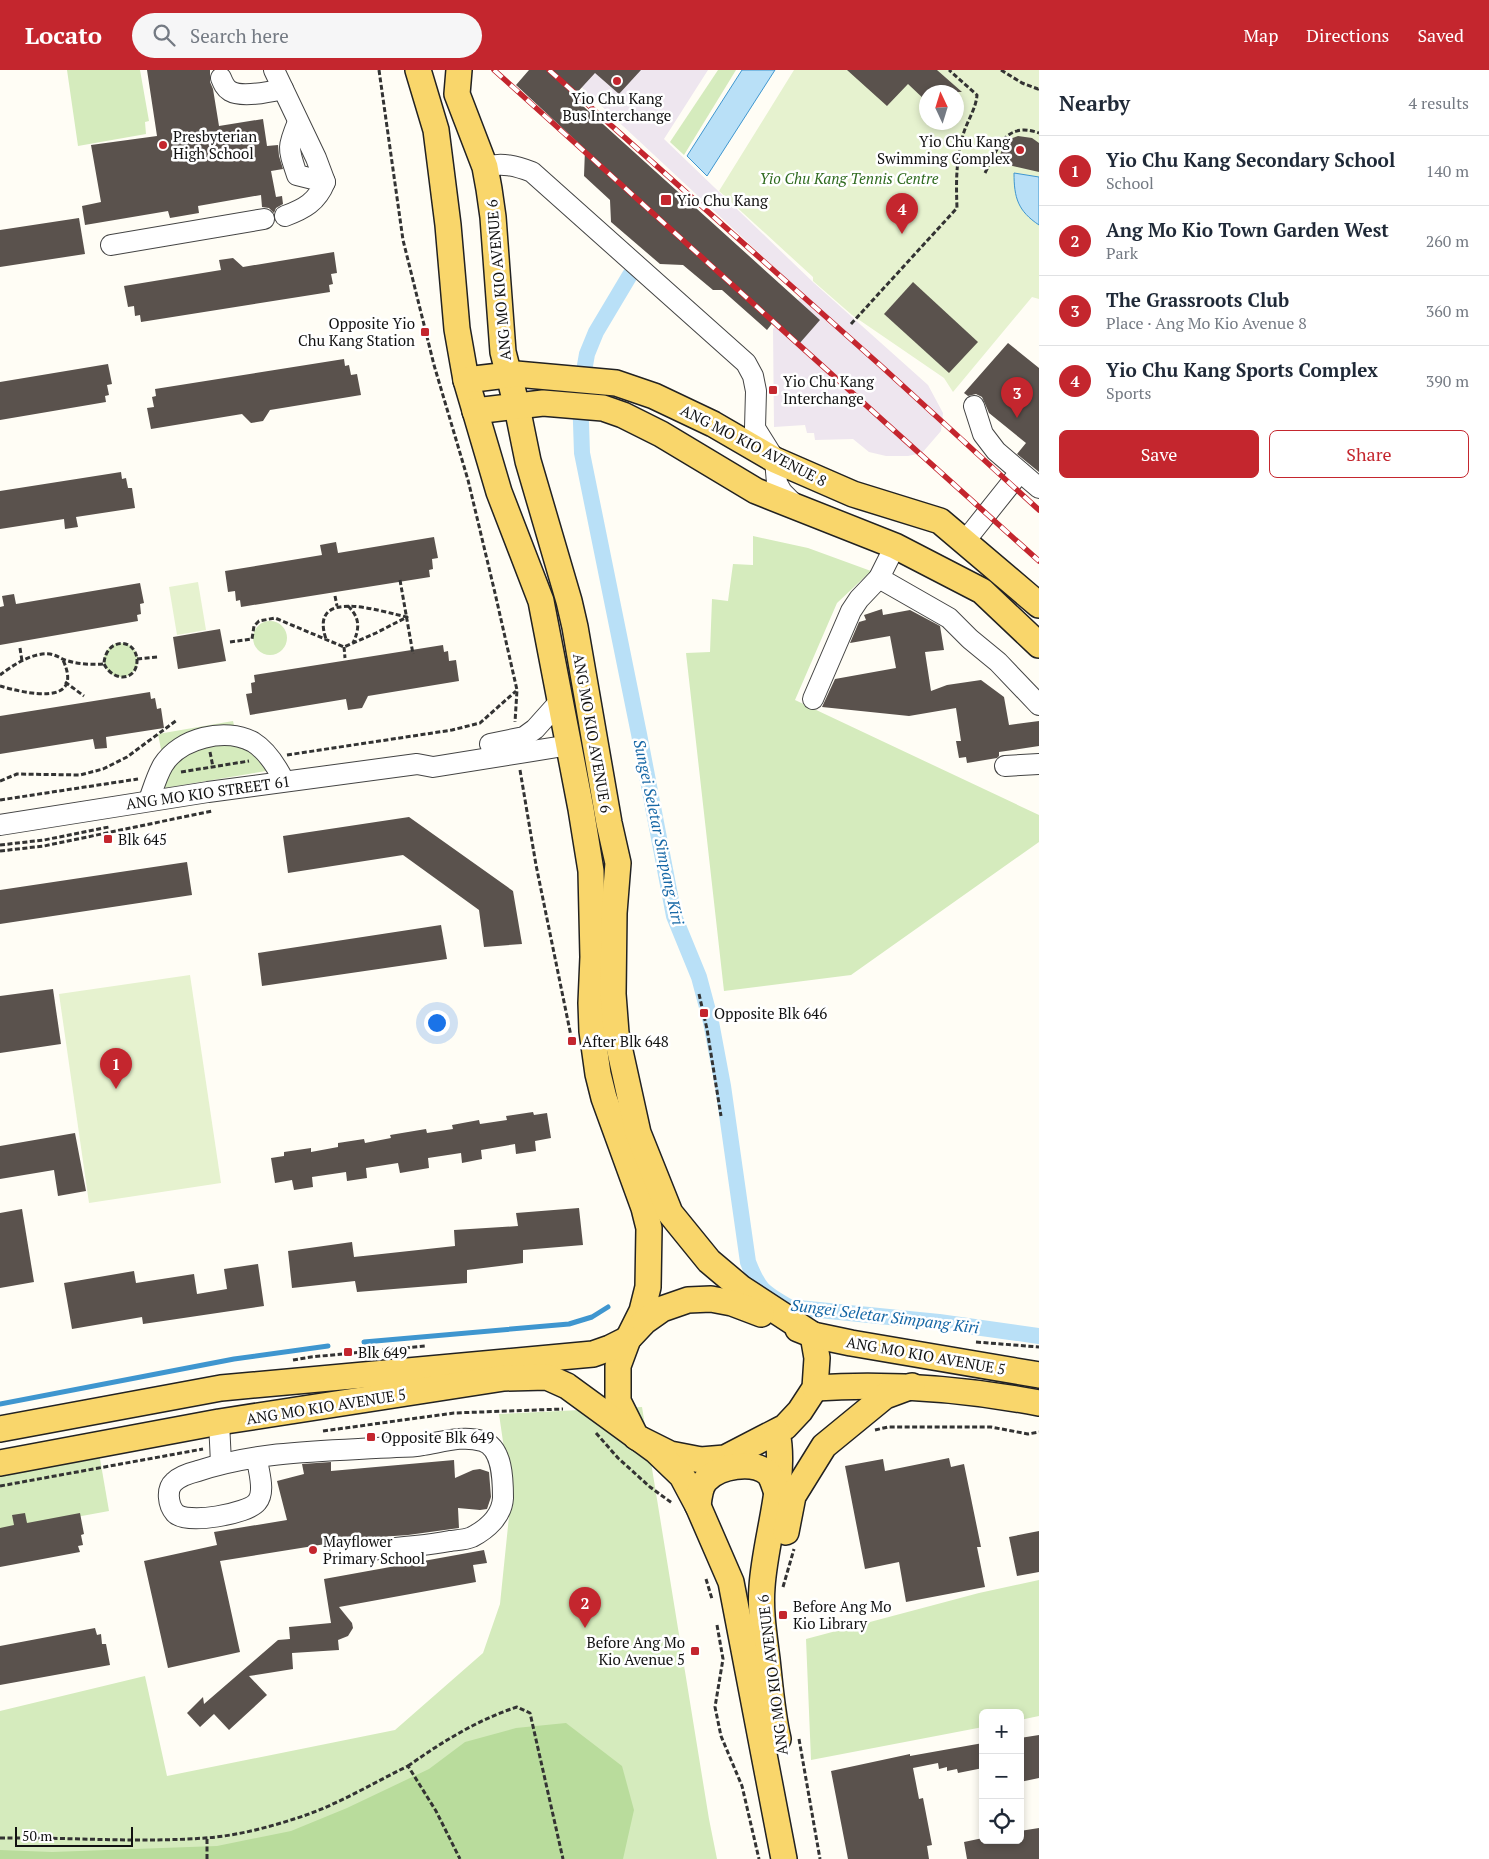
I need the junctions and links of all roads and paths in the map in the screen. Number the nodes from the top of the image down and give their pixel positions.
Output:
1 (274, 70) edge
2 (380, 70) edge
3 (418, 70) edge
4 (445, 70) edge
5 (949, 70) edge
6 (1001, 70) edge
7 (221, 78) dead end
8 (458, 82) edge
9 (1039, 87) edge
10 (283, 90) junction
11 (1039, 133) edge
12 (485, 167) junction
13 (985, 172) dead end
14 (285, 216) dead end
15 (264, 219) dead end
16 (111, 245) dead end
17 (851, 324) dead end
18 (508, 374) junction
19 (466, 380) junction
20 (443, 396) dead end
21 (974, 406) dead end
22 (517, 407) junction
23 (475, 411) junction
24 (775, 460) junction
25 (1020, 472) junction
26 (1039, 488) edge
27 (799, 509) junction
28 (965, 541) junction
29 (894, 546) junction
30 (879, 578) junction
31 (400, 580) dead end
32 (335, 596) dead end
33 (1039, 605) edge
34 (337, 606) junction
35 (347, 606) junction
36 (407, 617) junction
37 (326, 639) junction
38 (230, 642) dead end
39 (353, 643) junction
40 (1039, 645) edge
41 (344, 647) junction
42 (20, 648) dead end
43 (413, 654) dead end
44 (158, 657) dead end
45 (346, 658) dead end
46 (137, 659) junction
47 (62, 660) junction
48 (22, 661) junction
49 (104, 664) junction
50 (0, 675) edge
51 (65, 682) junction
52 (0, 686) edge
53 (517, 690) dead end
54 (84, 696) dead end
55 (561, 700) junction
56 (813, 700) dead end
57 (1039, 705) edge
58 (177, 720) dead end
59 (570, 745) junction
60 (269, 758) junction
61 (417, 764) junction
62 (1039, 764) edge
63 (1005, 766) dead end
64 (159, 775) junction
65 (0, 781) edge
66 (284, 781) junction
67 (0, 800) edge
68 (149, 800) junction
69 (219, 810) dead end
70 (0, 825) edge
71 (0, 851) edge
72 (699, 994) dead end
73 (721, 1116) dead end
74 (708, 1261) junction
75 (647, 1267) junction
76 (813, 1335) junction
77 (628, 1339) junction
78 (976, 1342) dead end
79 (1039, 1347) edge
80 (573, 1356) junction
81 (1039, 1375) edge
82 (419, 1380) junction
83 (912, 1386) junction
84 (815, 1388) junction
85 (1039, 1403) edge
86 (564, 1409) dead end
87 (456, 1413) dead end
88 (219, 1422) junction
89 (0, 1429) edge
90 (593, 1430) dead end
91 (873, 1431) dead end
92 (777, 1432) junction
93 (1039, 1432) edge
94 (636, 1437) junction
95 (257, 1458) junction
96 (0, 1462) edge
97 (221, 1463) junction
98 (776, 1490) junction
99 (687, 1508) junction
100 (796, 1543) dead end
101 (340, 1552) dead end
102 (705, 1575) dead end
103 (783, 1588) dead end
104 (713, 1601) dead end
105 (716, 1616) dead end
106 (774, 1724) junction
107 (799, 1738) dead end
108 (408, 1766) junction
109 (0, 1838) edge
110 (207, 1838) junction
111 (206, 1859) edge
112 (460, 1859) edge
113 (563, 1859) edge
114 (759, 1859) edge
115 (784, 1859) edge
116 (801, 1859) edge
117 (820, 1859) edge

1 - 10 street
2 - 20 path
3 - 19 main road, ANG MO KIO AVENUE 6
4 - 8 main road, ANG MO KIO AVENUE 6
5 - 17 path
6 - 9 path
7 - 10 street
8 - 12 main road, ANG MO KIO AVENUE 6
10 - 14 street
11 - 13 path
12 - 18 main road, ANG MO KIO AVENUE 6
12 - 24 street
15 - 16 street
18 - 19 main road, ANG MO KIO AVENUE 8
18 - 22 main road, ANG MO KIO AVENUE 6
18 - 24 main road, ANG MO KIO AVENUE 8
19 - 23 main road, ANG MO KIO AVENUE 6
21 - 25 street
22 - 23 main road
22 - 27 main road
22 - 74 main road, ANG MO KIO AVENUE 6
23 - 55 main road, ANG MO KIO AVENUE 6
24 - 27 street
24 - 28 main road, ANG MO KIO AVENUE 8
25 - 26 street
25 - 28 street
27 - 29 main road
28 - 33 main road, ANG MO KIO AVENUE 8
29 - 30 street
29 - 40 main road
30 - 56 street
30 - 57 street
31 - 36 path
32 - 34 path
34 - 35 path
34 - 37 path
35 - 36 path
35 - 39 path
36 - 39 path
36 - 43 path
37 - 38 path
37 - 41 path
39 - 41 path
41 - 45 path
42 - 48 path
44 - 46 path
46 - 49 path
46 - 49 path
47 - 48 path
47 - 49 path
47 - 51 path
48 - 50 path
51 - 52 path
51 - 54 path
53 - 60 path
55 - 59 main road, ANG MO KIO AVENUE 6
55 - 61 street, ANG MO KIO STREET 61
58 - 65 path
59 - 61 street, ANG MO KIO STREET 61
59 - 75 main road, ANG MO KIO AVENUE 6
60 - 64 path
60 - 64 street
60 - 66 street
61 - 66 street, ANG MO KIO STREET 61
62 - 63 street
64 - 67 path
64 - 68 street
66 - 68 street, ANG MO KIO STREET 61
68 - 70 street, ANG MO KIO STREET 61
69 - 71 path
72 - 73 path
74 - 75 main road
74 - 76 main road, ANG MO KIO AVENUE 6
75 - 77 main road, ANG MO KIO AVENUE 6
75 - 80 main road
76 - 77 main road
76 - 81 main road, ANG MO KIO AVENUE 5
76 - 84 main road
77 - 80 main road, ANG MO KIO AVENUE 5
77 - 94 main road, ANG MO KIO AVENUE 6
78 - 79 path
80 - 82 main road, ANG MO KIO AVENUE 5
82 - 88 main road, ANG MO KIO AVENUE 5
82 - 89 main road, ANG MO KIO AVENUE 5
82 - 94 main road, ANG MO KIO AVENUE 5
83 - 84 main road, ANG MO KIO AVENUE 5
83 - 85 main road, ANG MO KIO AVENUE 5
83 - 106 main road
84 - 92 main road
86 - 87 path
88 - 96 main road, ANG MO KIO AVENUE 5
88 - 97 street
90 - 99 path
91 - 93 path
92 - 94 main road
92 - 98 main road, ANG MO KIO AVENUE 6
94 - 99 main road, ANG MO KIO AVENUE 6
95 - 97 street
95 - 97 street
95 - 101 street
98 - 99 main road
98 - 106 main road, ANG MO KIO AVENUE 6
99 - 115 main road, ANG MO KIO AVENUE 6
100 - 103 path
102 - 104 path
105 - 114 path
106 - 116 main road, ANG MO KIO AVENUE 6
107 - 117 path
108 - 110 path
108 - 112 path
108 - 113 path
109 - 110 path
110 - 111 path

